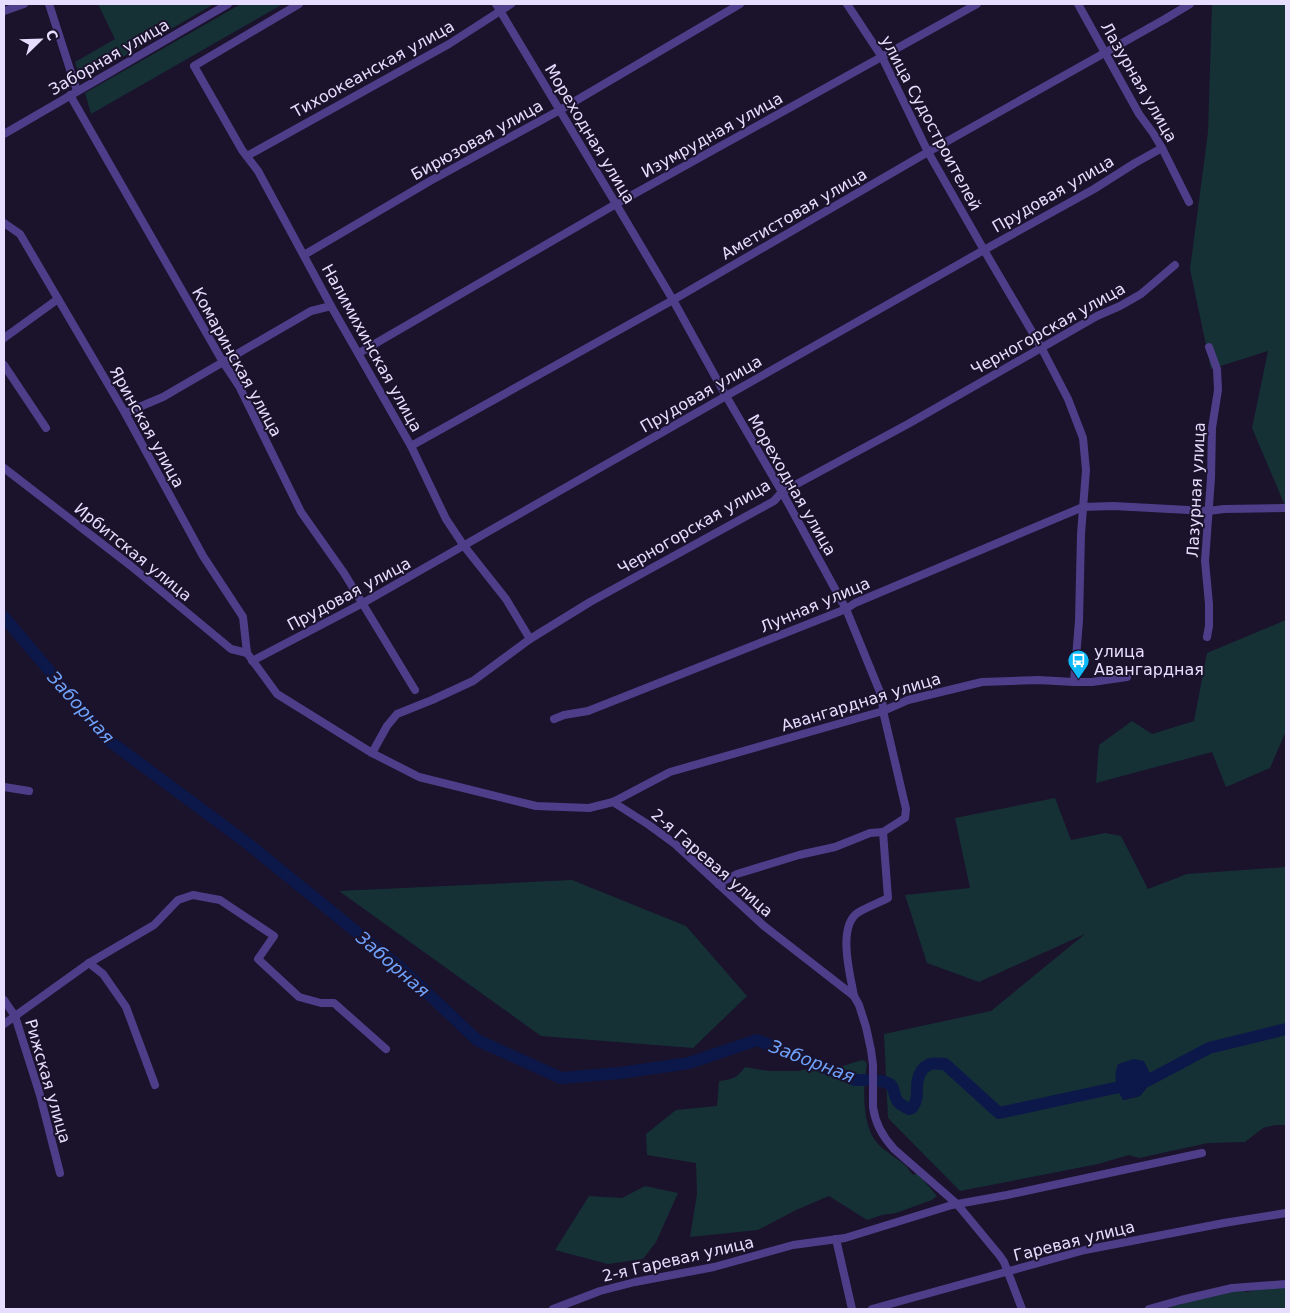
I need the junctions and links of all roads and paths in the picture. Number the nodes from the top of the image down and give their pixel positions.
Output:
1 (24, 4) edge
2 (49, 4) edge
3 (228, 4) edge
4 (299, 4) edge
5 (511, 4) edge
6 (740, 4) edge
7 (847, 4) edge
8 (977, 4) edge
9 (1078, 4) edge
10 (1190, 4) edge
11 (498, 7) edge
12 (4, 11) edge
13 (1105, 52) junction
14 (882, 57) junction
15 (74, 93) junction
16 (560, 110) junction
17 (4, 134) edge
18 (1162, 148) junction
19 (928, 152) junction
20 (247, 156) junction
21 (1189, 202) dead end
22 (616, 204) junction
23 (4, 223) edge
24 (984, 250) junction
25 (304, 255) junction
26 (1175, 265) dead end
27 (58, 299) junction
28 (673, 300) junction
29 (331, 306) junction
30 (4, 338) edge
31 (1209, 346) dead end
32 (1041, 347) junction
33 (359, 353) junction
34 (223, 362) junction
35 (4, 365) edge
36 (726, 396) junction
37 (125, 413) junction
38 (46, 428) dead end
39 (411, 446) junction
40 (4, 468) edge
41 (782, 492) junction
42 (1083, 507) junction
43 (1286, 508) edge
44 (1208, 511) junction
45 (464, 546) junction
46 (363, 603) junction
47 (846, 609) junction
48 (1207, 637) dead end
49 (530, 640) junction
50 (246, 653) junction
51 (252, 661) junction
52 (1127, 677) dead end
53 (1074, 682) junction
54 (415, 690) dead end
55 (883, 711) junction
56 (554, 719) dead end
57 (372, 753) junction
58 (4, 786) edge
59 (29, 791) dead end
60 (613, 802) junction
61 (883, 832) junction
62 (718, 884) junction
63 (89, 963) junction
64 (854, 996) junction
65 (4, 1000) edge
66 (15, 1016) junction
67 (4, 1024) edge
68 (386, 1049) dead end
69 (154, 1085) dead end
70 (1202, 1153) dead end
71 (60, 1173) dead end
72 (957, 1204) junction
73 (1286, 1213) edge
74 (836, 1239) junction
75 (1007, 1272) junction
76 (1286, 1284) edge
77 (552, 1309) edge
78 (852, 1309) edge
79 (872, 1309) edge
80 (1022, 1309) edge
81 (1149, 1309) edge

1 - 12 street
2 - 15 street, Комаринская улица
3 - 15 street, Заборная улица
4 - 20 street, Налимихинская улица
5 - 11 street, Тихоокеанская улица
6 - 16 street, Бирюзовая улица
7 - 14 street, улица Судостроителей
8 - 14 street, Изумрудная улица
9 - 13 street, Лазурная улица
10 - 13 street, Аметистовая улица
11 - 16 street, Мореходная улица
11 - 20 street, Тихоокеанская улица
13 - 18 street, Лазурная улица
13 - 19 street, Аметистовая улица
14 - 19 street, улица Судостроителей
14 - 22 street, Изумрудная улица
15 - 17 street, Заборная улица
15 - 34 street, Комаринская улица
16 - 22 street, Мореходная улица
16 - 25 street, Бирюзовая улица
18 - 21 street, Лазурная улица
18 - 24 street, Прудовая улица
19 - 24 street, улица Судостроителей
19 - 28 street, Аметистовая улица
20 - 25 street, Налимихинская улица
22 - 28 street, Мореходная улица
22 - 33 street, Изумрудная улица
23 - 27 street, Яринская улица
24 - 32 street, улица Судостроителей
24 - 36 street, Прудовая улица
25 - 29 street, Налимихинская улица
26 - 32 street, Черногорская улица
27 - 30 street
27 - 37 street, Яринская улица
28 - 36 street, Мореходная улица
28 - 39 street, Аметистовая улица
29 - 33 street, Налимихинская улица
29 - 34 street
31 - 44 street, Лазурная улица
32 - 41 street, Черногорская улица
32 - 42 street, улица Судостроителей
33 - 39 street, Налимихинская улица
34 - 37 street
34 - 46 street, Комаринская улица
35 - 38 street
36 - 41 street, Мореходная улица
36 - 45 street, Прудовая улица
37 - 50 street, Яринская улица
39 - 45 street, Налимихинская улица
40 - 50 street, Ирбитская улица
41 - 47 street, Мореходная улица
41 - 49 street, Черногорская улица
42 - 44 street
42 - 47 street, Лунная улица
42 - 53 street, улица Судостроителей
43 - 44 street
44 - 48 street, Лазурная улица
45 - 46 street, Прудовая улица
45 - 49 street, Налимихинская улица
46 - 51 street, Прудовая улица
46 - 54 street, Комаринская улица
47 - 55 street, Мореходная улица
47 - 56 street, Лунная улица
49 - 57 street, Черногорская улица
50 - 51 street
51 - 57 street
52 - 53 street, Авангардная улица
53 - 55 street, Авангардная улица
55 - 60 street, Авангардная улица
55 - 61 street, Мореходная улица
57 - 60 street
58 - 59 street
60 - 62 street, 2-я Гаревая улица
61 - 62 street
61 - 64 street
62 - 64 street, 2-я Гаревая улица
63 - 66 street
63 - 68 street
63 - 69 street
64 - 72 street, 2-я Гаревая улица
65 - 66 street, Рижская улица
66 - 67 street
66 - 71 street, Рижская улица
70 - 72 street
72 - 74 street, 2-я Гаревая улица
72 - 75 street, 2-я Гаревая улица
73 - 75 street, Гаревая улица
74 - 77 street, 2-я Гаревая улица
74 - 78 street
75 - 79 street, Гаревая улица
75 - 80 street, 2-я Гаревая улица
76 - 81 street

